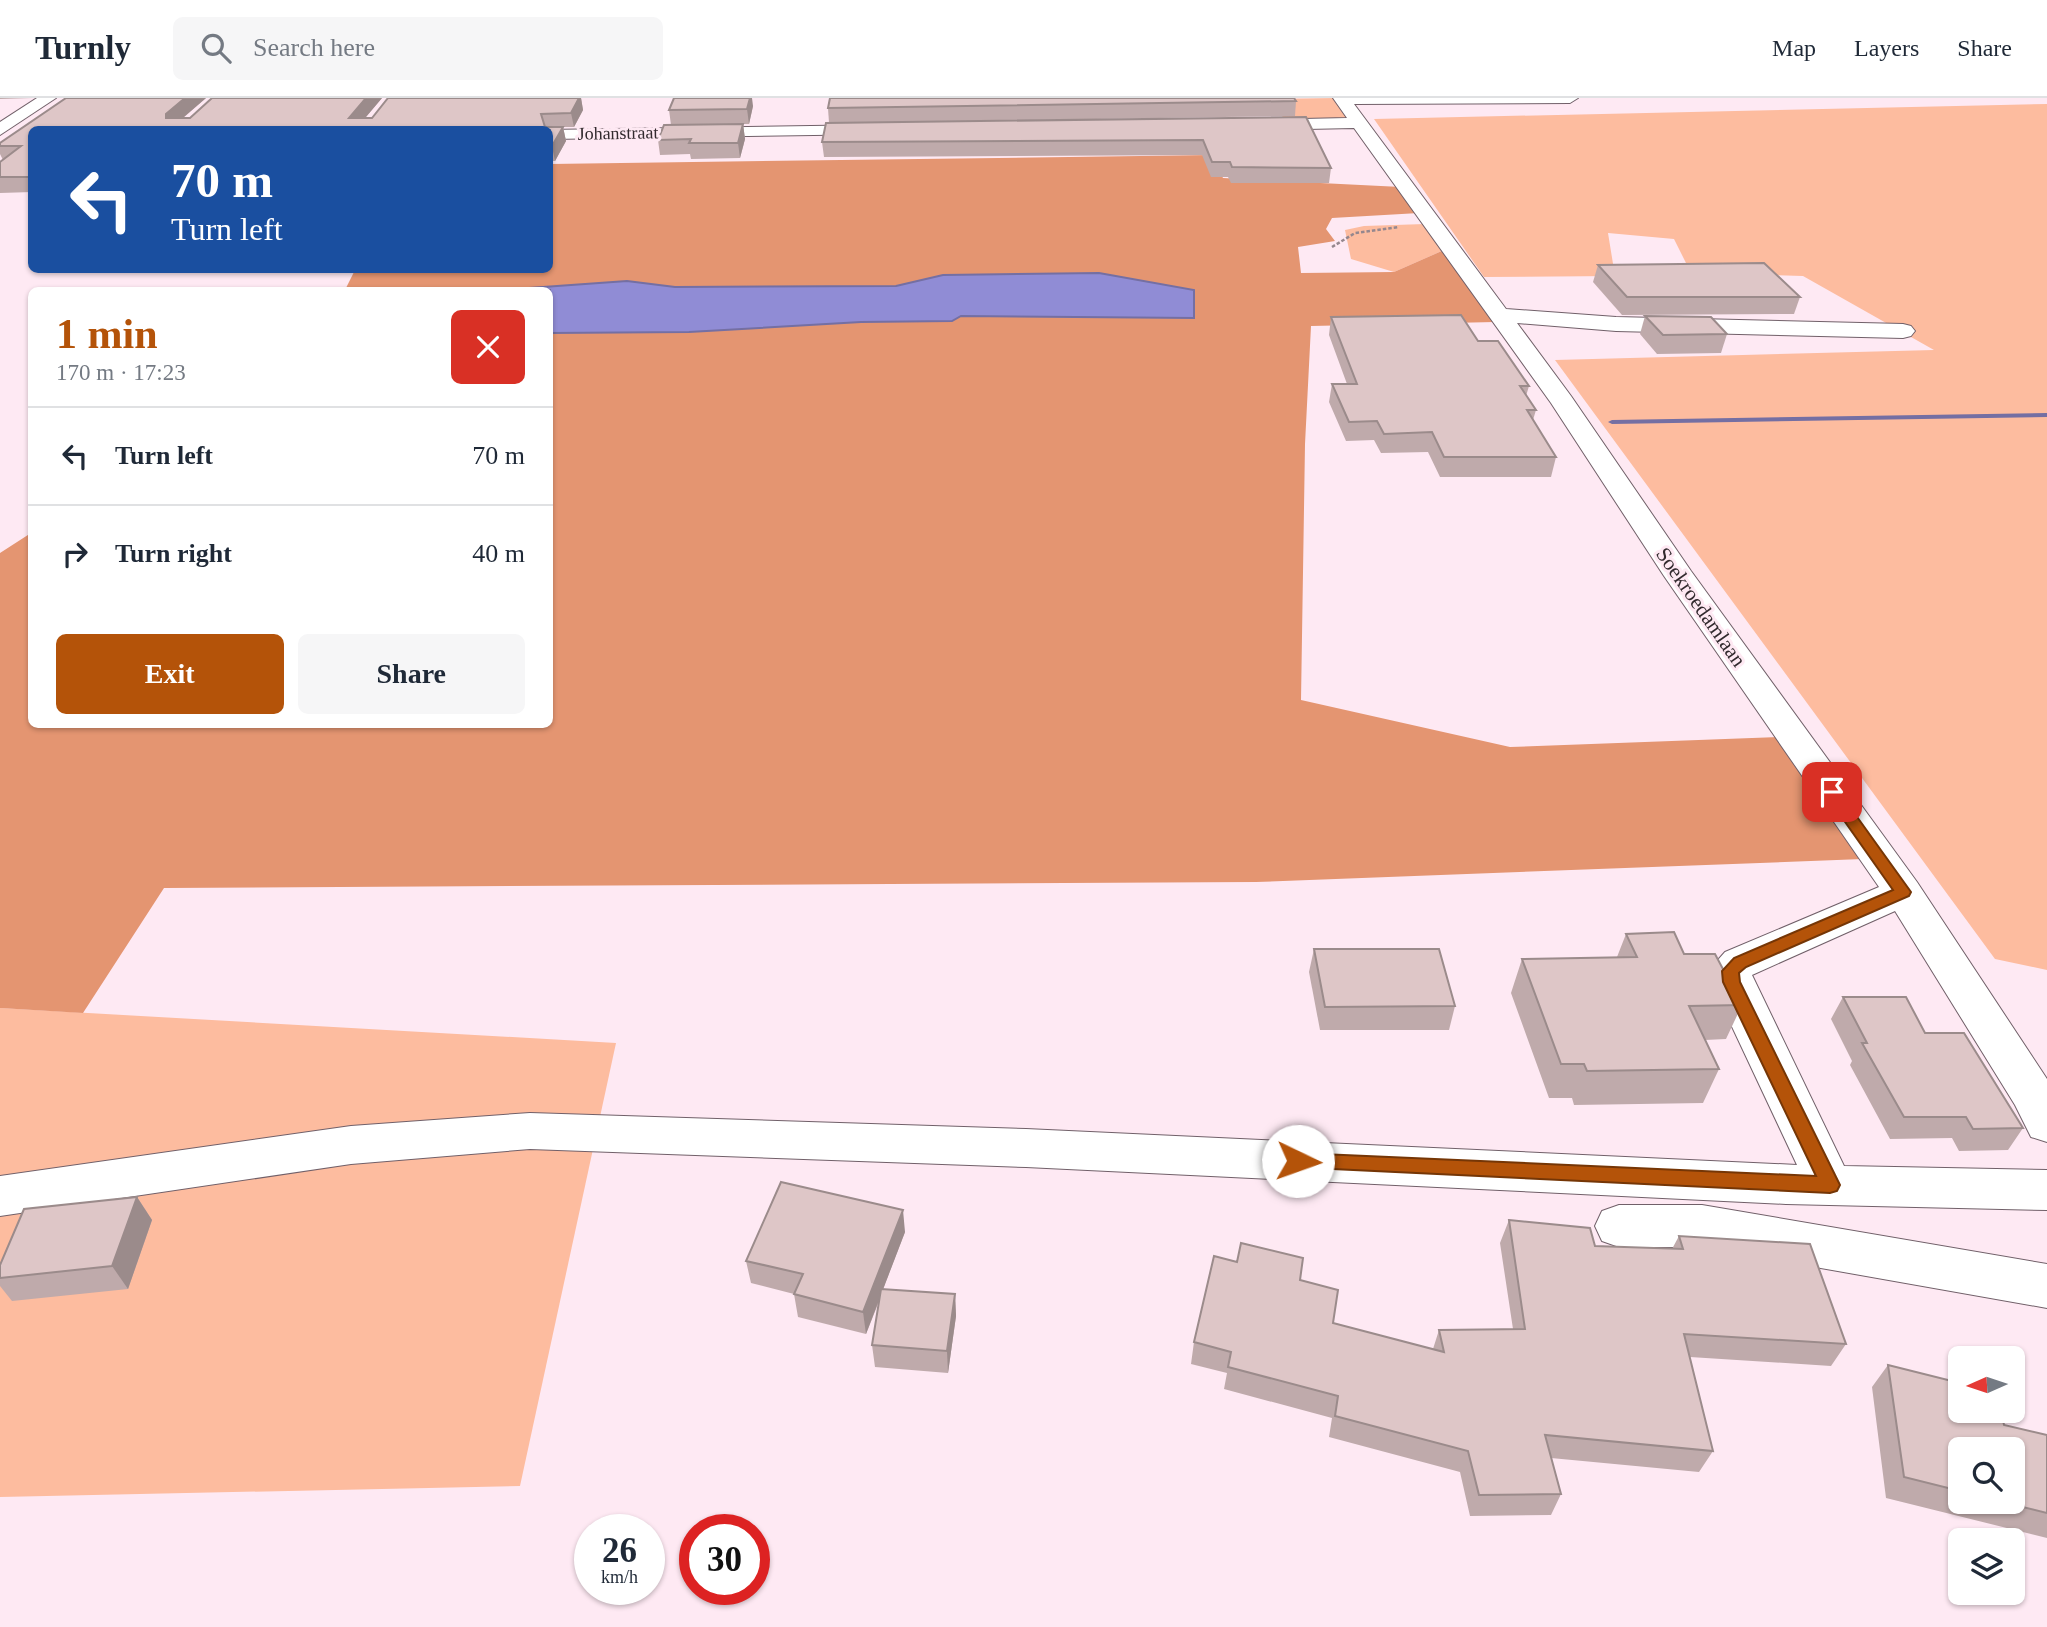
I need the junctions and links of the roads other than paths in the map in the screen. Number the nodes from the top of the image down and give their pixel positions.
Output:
1 (48, 98) edge
2 (1570, 98) edge
3 (1348, 107) edge
4 (1237, 125) edge
5 (0, 130) edge
6 (896, 130) edge
7 (553, 134) edge
8 (1499, 315) junction
9 (1903, 331) dead end
10 (1903, 892) junction
11 (2047, 1124) edge
12 (1830, 1185) junction
13 (2047, 1190) edge
14 (0, 1196) edge
15 (1619, 1226) dead end
16 (2047, 1286) edge

1 - 5 street
2 - 3 street
3 - 4 street
3 - 8 street, Soekroedamlaan
6 - 7 street, Johanstraat
8 - 9 street
8 - 10 street, Soekroedamlaan
10 - 11 street, Soekroedamlaan
10 - 12 street
12 - 13 street
12 - 14 street
15 - 16 street

